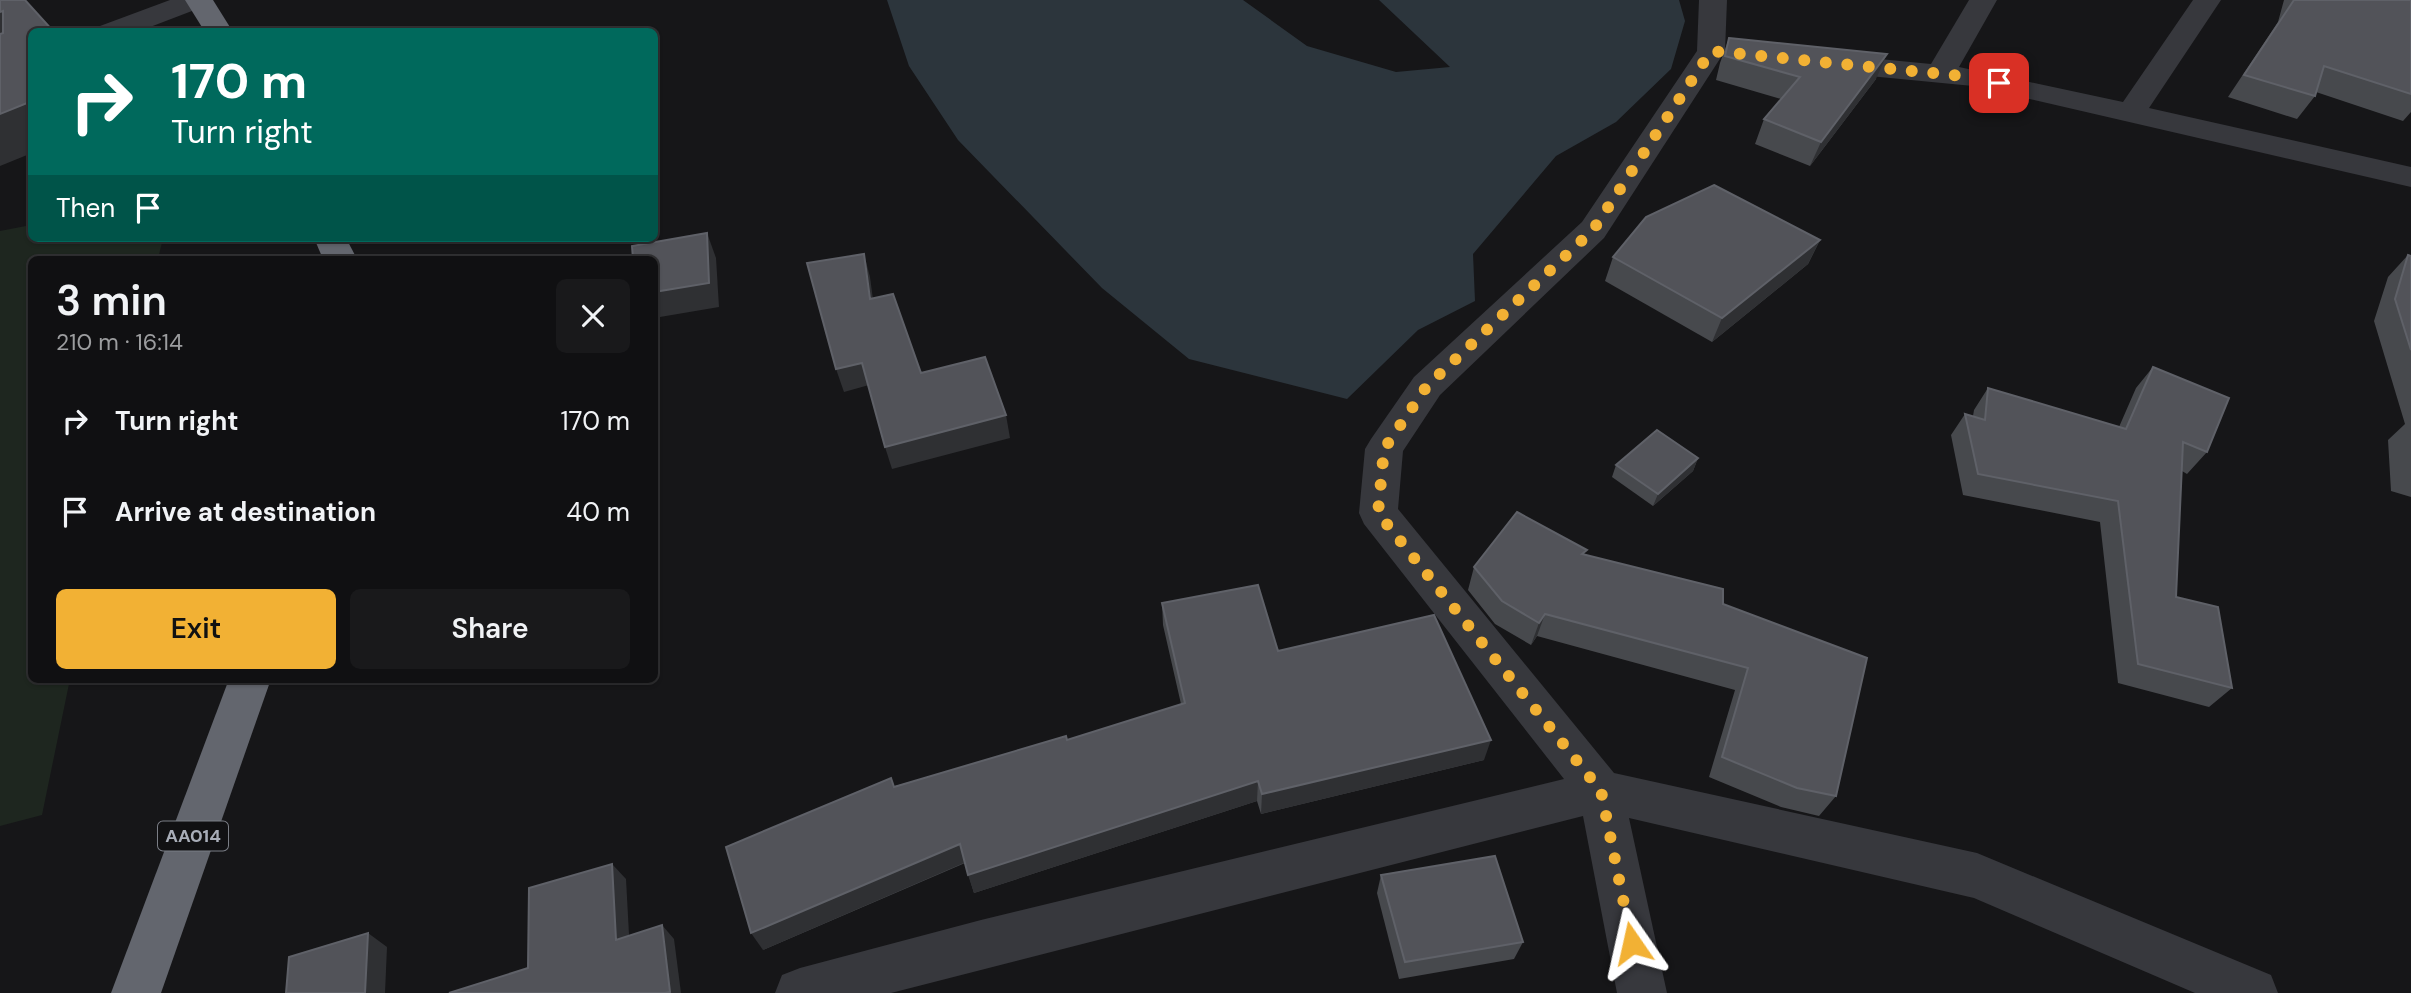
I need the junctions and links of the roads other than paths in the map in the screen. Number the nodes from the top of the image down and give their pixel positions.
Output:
1 (197, 0) edge
2 (1713, 0) edge
3 (1983, 0) edge
4 (2207, 0) edge
5 (121, 28) edge
6 (216, 28) edge
7 (1805, 60) edge
8 (1940, 74) junction
9 (2131, 113) junction
10 (2411, 177) edge
11 (249, 683) edge
12 (1601, 791) junction
13 (136, 993) edge
14 (800, 993) edge
15 (1642, 993) edge
16 (2253, 993) edge

1 - 5 street
1 - 6 highway
2 - 12 street
3 - 8 street
4 - 9 street
7 - 8 street
8 - 9 street
9 - 10 street
11 - 13 highway, AA014
12 - 14 street
12 - 15 street
12 - 16 street

